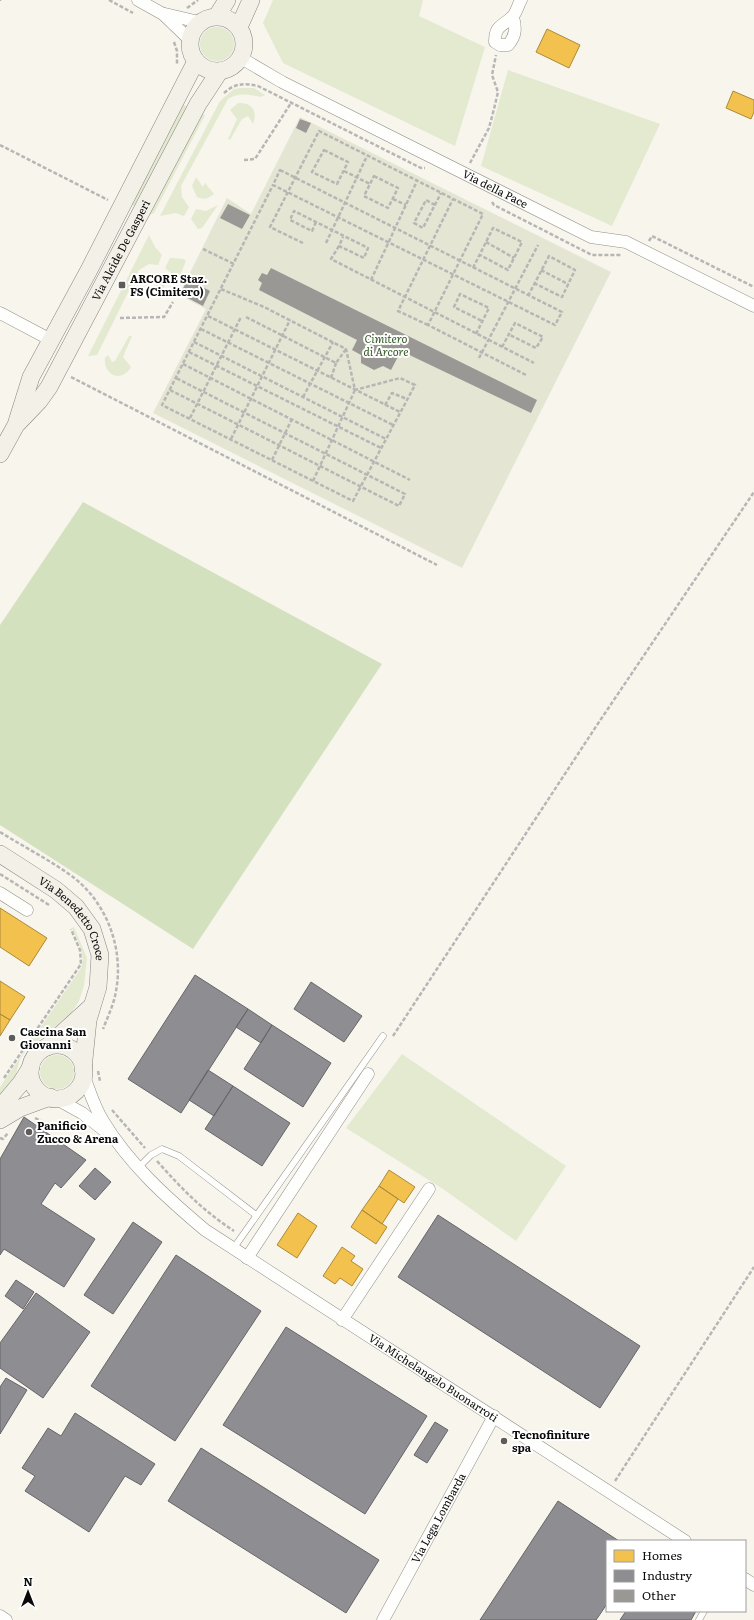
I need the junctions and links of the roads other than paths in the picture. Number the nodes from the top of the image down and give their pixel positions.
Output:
1 (138, 0) edge
2 (227, 0) edge
3 (251, 0) edge
4 (521, 0) edge
5 (163, 14) junction
6 (217, 16) junction
7 (199, 22) junction
8 (239, 27) junction
9 (190, 40) junction
10 (500, 46) road end
11 (241, 58) junction
12 (196, 61) junction
13 (219, 72) junction
14 (754, 306) edge
15 (0, 314) edge
16 (59, 345) junction
17 (16, 425) junction
18 (0, 454) edge
19 (0, 854) edge
20 (0, 893) edge
21 (27, 910) dead end
22 (91, 1007) junction
23 (382, 1036) dead end
24 (47, 1047) junction
25 (31, 1067) junction
26 (88, 1069) junction
27 (368, 1074) dead end
28 (52, 1098) junction
29 (0, 1108) edge
30 (0, 1120) edge
31 (116, 1141) junction
32 (139, 1167) junction
33 (429, 1189) dead end
34 (256, 1215) junction
35 (233, 1249) junction
36 (247, 1258) junction
37 (342, 1320) junction
38 (494, 1416) junction
39 (683, 1540) edge
40 (0, 1616) edge
41 (6, 1620) edge
42 (383, 1620) edge

1 - 5 street
2 - 6 street
3 - 8 street
4 - 10 street
5 - 7 street
5 - 9 street
6 - 7 street
6 - 8 street
7 - 9 street
8 - 11 street
9 - 12 street
11 - 13 street
11 - 14 street, Via della Pace
12 - 13 street
12 - 16 street, Via Alcide De Gasperi
13 - 16 street, Via Alcide De Gasperi
15 - 16 street
16 - 17 street, Via Alcide De Gasperi
16 - 17 street, Via Alcide De Gasperi
17 - 18 street, Via Alcide De Gasperi
19 - 22 street, Via Benedetto Croce
20 - 21 street
22 - 24 street, Via Benedetto Croce
22 - 26 street, Via Benedetto Croce
23 - 34 lane
24 - 25 street
24 - 26 street
25 - 28 street
25 - 29 street
26 - 28 street
26 - 31 street, Via Michelangelo Buonarroti
27 - 36 street
28 - 30 street
28 - 31 street, Via Michelangelo Buonarroti
31 - 32 street, Via Michelangelo Buonarroti
32 - 34 lane
32 - 35 street, Via Michelangelo Buonarroti
33 - 37 street
34 - 35 lane
35 - 36 street, Via Michelangelo Buonarroti
36 - 37 street, Via Michelangelo Buonarroti
37 - 38 street, Via Michelangelo Buonarroti
38 - 39 street, Via Michelangelo Buonarroti
38 - 42 street, Via Lega Lombarda
40 - 41 street

